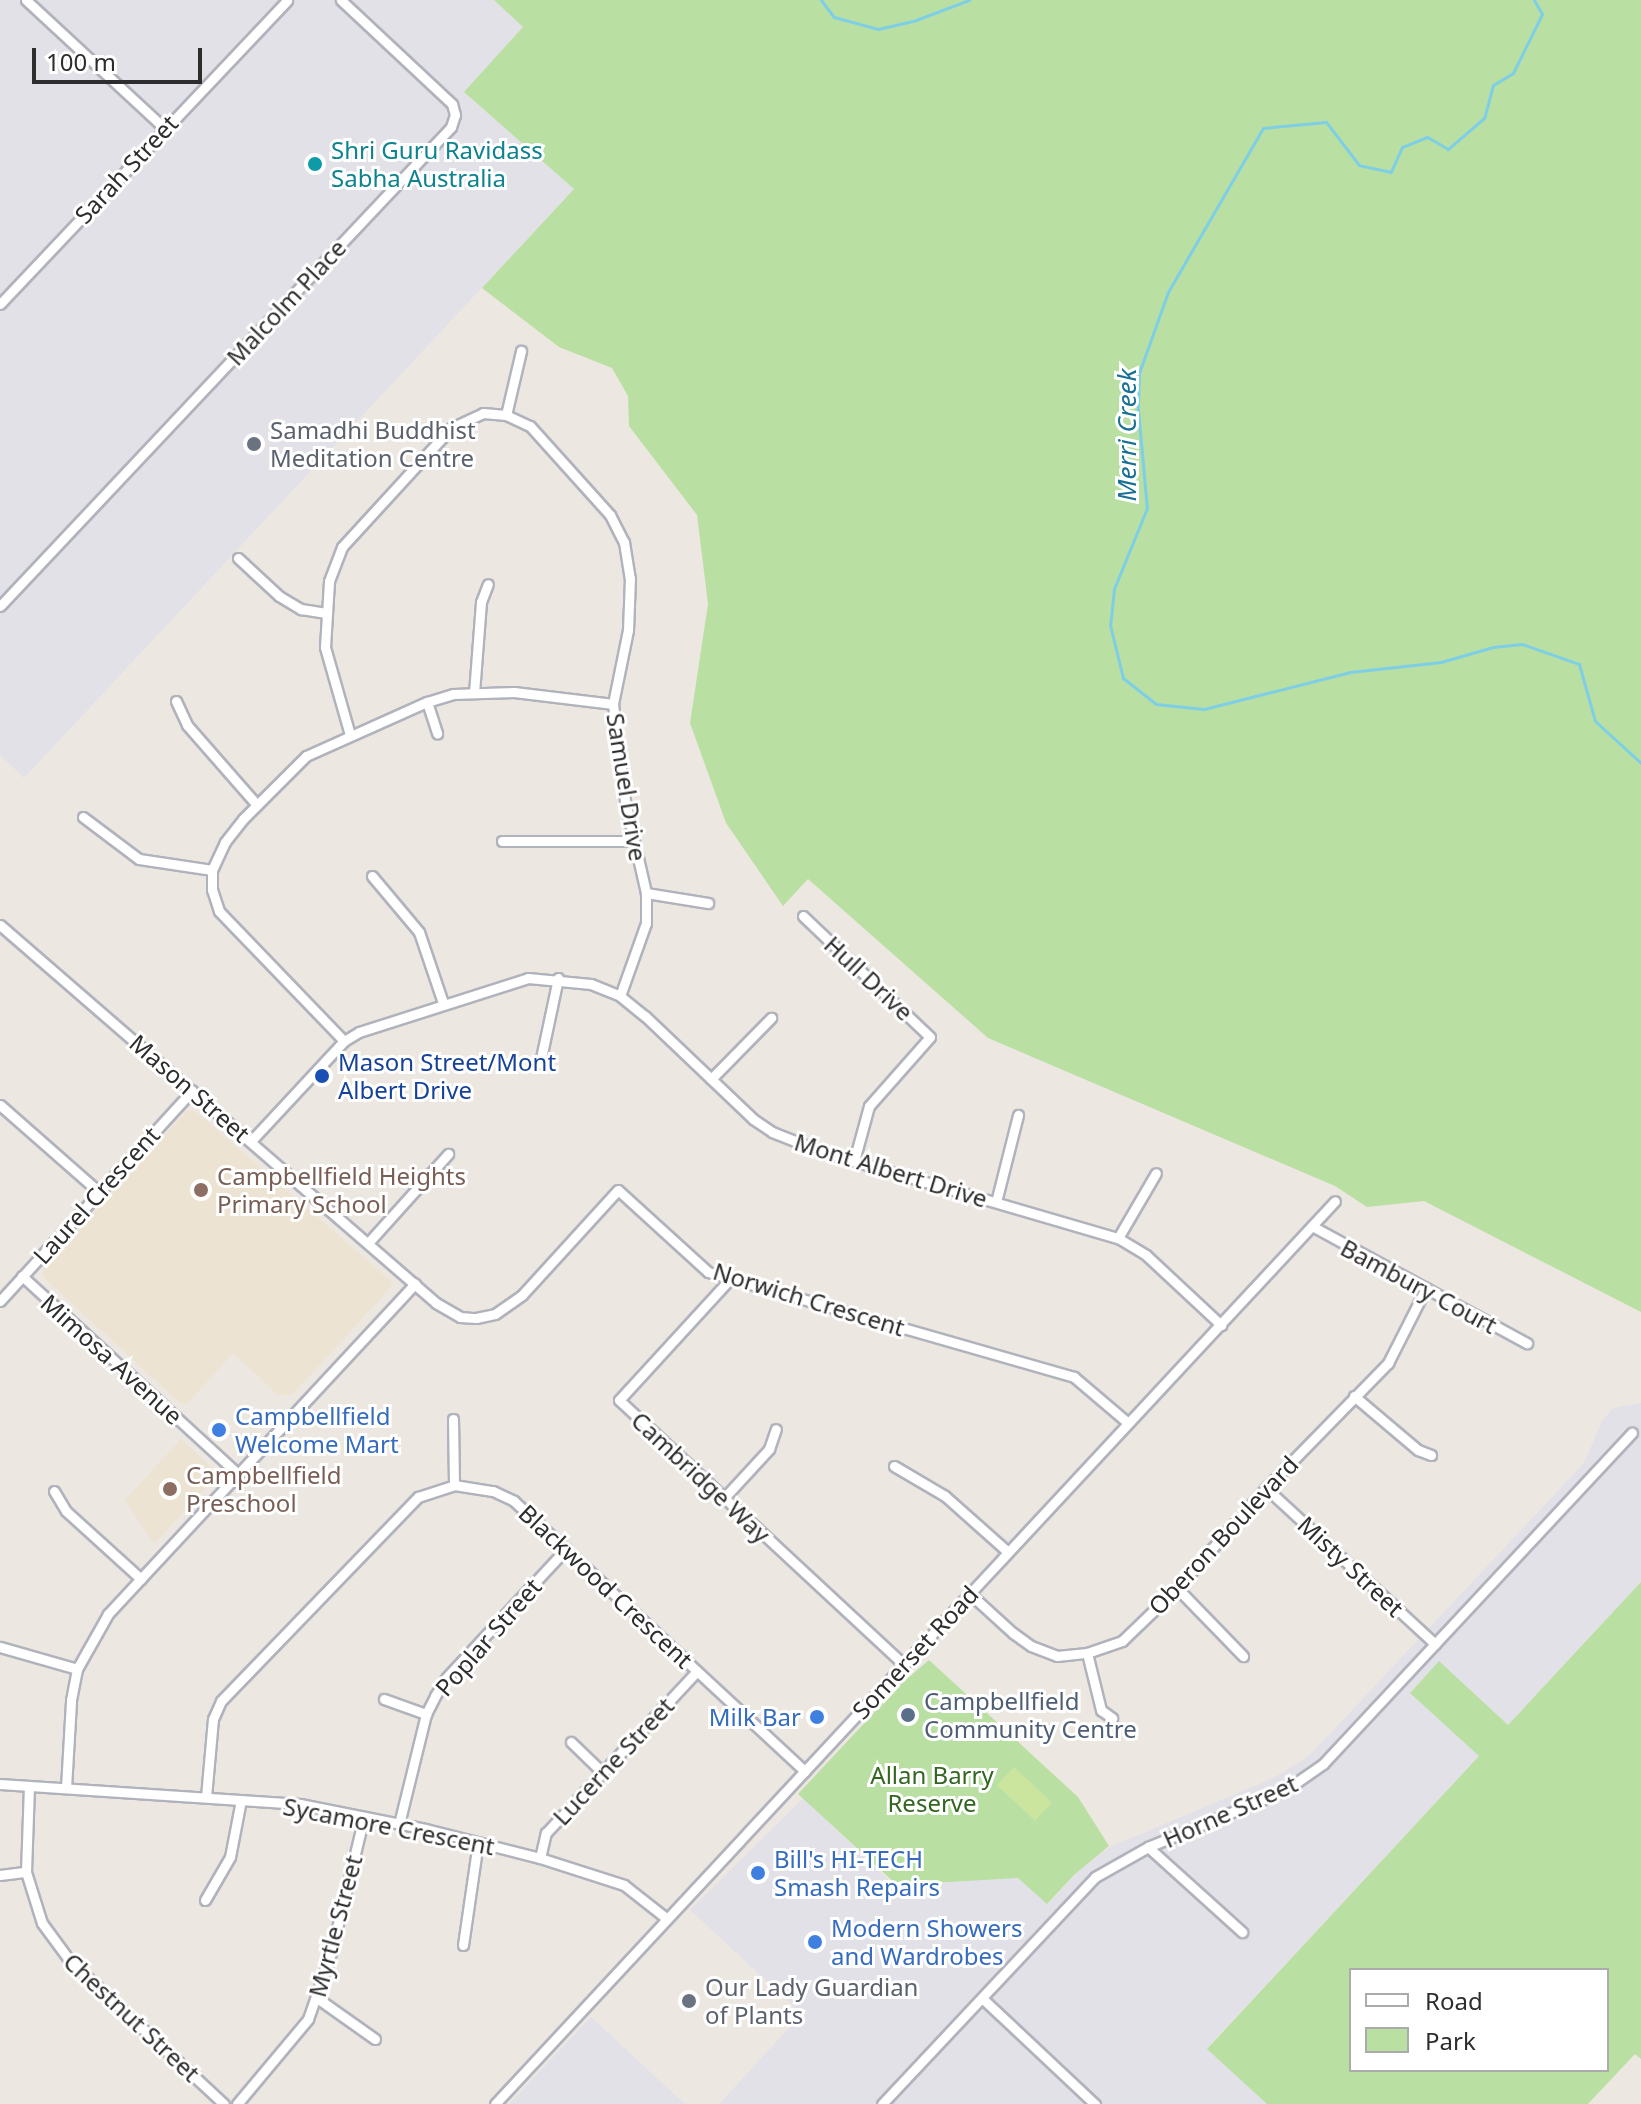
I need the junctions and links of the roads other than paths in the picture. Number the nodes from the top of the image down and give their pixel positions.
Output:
1 (26, 0) edge
2 (287, 0) edge
3 (341, 0) edge
4 (164, 128) junction
5 (0, 304) edge
6 (521, 351) dead end
7 (506, 415) junction
8 (238, 558) dead end
9 (488, 584) dead end
10 (0, 606) edge
11 (325, 613) junction
12 (474, 693) junction
13 (176, 701) dead end
14 (427, 702) junction
15 (613, 704) junction
16 (437, 733) dead end
17 (350, 735) junction
18 (257, 805) junction
19 (83, 817) dead end
20 (502, 841) dead end
21 (634, 841) junction
22 (212, 870) junction
23 (372, 876) dead end
24 (646, 893) junction
25 (708, 903) dead end
26 (803, 916) dead end
27 (0, 925) edge
28 (558, 978) junction
29 (620, 996) junction
30 (443, 1003) junction
31 (771, 1018) dead end
32 (344, 1041) junction
33 (540, 1063) dead end
34 (711, 1079) junction
35 (192, 1091) junction
36 (0, 1105) edge
37 (1018, 1115) dead end
38 (251, 1141) junction
39 (448, 1154) dead end
40 (854, 1161) junction
41 (1156, 1173) dead end
42 (99, 1192) junction
43 (1335, 1201) dead end
44 (996, 1202) junction
45 (1312, 1226) junction
46 (1118, 1238) junction
47 (368, 1243) junction
48 (22, 1276) junction
49 (730, 1279) junction
50 (415, 1284) junction
51 (1426, 1288) junction
52 (0, 1301) edge
53 (1221, 1325) junction
54 (1527, 1343) dead end
55 (1354, 1396) junction
56 (453, 1419) dead end
57 (1128, 1423) junction
58 (776, 1429) dead end
59 (1632, 1433) dead end
60 (1431, 1455) dead end
61 (894, 1466) dead end
62 (238, 1474) junction
63 (454, 1485) junction
64 (1266, 1488) junction
65 (54, 1491) dead end
66 (724, 1498) junction
67 (566, 1549) junction
68 (1008, 1552) junction
69 (141, 1579) junction
70 (1177, 1588) junction
71 (969, 1593) junction
72 (1435, 1644) junction
73 (0, 1647) edge
74 (1087, 1653) junction
75 (1243, 1656) dead end
76 (904, 1665) junction
77 (77, 1669) junction
78 (697, 1671) junction
79 (384, 1699) dead end
80 (426, 1714) junction
81 (1112, 1718) dead end
82 (571, 1742) dead end
83 (805, 1771) junction
84 (602, 1772) junction
85 (0, 1784) edge
86 (29, 1786) junction
87 (66, 1788) junction
88 (206, 1797) junction
89 (241, 1800) junction
90 (364, 1817) junction
91 (399, 1824) junction
92 (478, 1842) junction
93 (1148, 1847) junction
94 (540, 1858) junction
95 (26, 1872) junction
96 (0, 1875) edge
97 (205, 1900) dead end
98 (666, 1918) junction
99 (1242, 1932) dead end
100 (463, 1945) dead end
101 (317, 1998) junction
102 (983, 1999) junction
103 (375, 2039) dead end
104 (224, 2104) edge
105 (237, 2104) edge
106 (495, 2104) edge
107 (882, 2104) edge
108 (1095, 2104) edge

1 - 4 street
2 - 4 street, Sarah Street
3 - 10 street, Malcolm Place
4 - 5 street, Sarah Street
6 - 7 street
7 - 11 street
7 - 15 street, Samuel Drive
8 - 11 street
9 - 12 street
11 - 17 street
12 - 14 street
12 - 15 street
13 - 18 street
14 - 16 street
14 - 17 street
15 - 21 street, Samuel Drive
17 - 18 street
18 - 22 street
19 - 22 street
20 - 21 street
21 - 24 street, Samuel Drive
22 - 32 street
23 - 30 street
24 - 25 street
24 - 29 street, Samuel Drive
26 - 40 street, Hull Drive
27 - 35 street, Mason Street
28 - 29 street, Mont Albert Drive
28 - 30 street, Mont Albert Drive
28 - 33 street
29 - 34 street, Mont Albert Drive
30 - 32 street, Mont Albert Drive
31 - 34 street
32 - 38 street, Mont Albert Drive
34 - 40 street, Mont Albert Drive
35 - 38 street, Mason Street
35 - 42 street, Laurel Crescent
36 - 42 street
37 - 44 street
38 - 47 street, Mason Street
39 - 47 street
40 - 44 street, Mont Albert Drive
41 - 46 street
42 - 48 street, Laurel Crescent
43 - 45 street, Somerset Road
44 - 46 street, Mont Albert Drive
45 - 51 street, Bambury Court
45 - 53 street, Somerset Road
46 - 53 street, Mont Albert Drive
47 - 50 street, Mason Street
48 - 52 street, Laurel Crescent
48 - 62 street, Mimosa Avenue
49 - 50 street, Norwich Crescent
49 - 57 street, Norwich Crescent
49 - 66 street, Cambridge Way
50 - 62 street
51 - 54 street, Bambury Court
51 - 55 street, Oberon Boulevard
53 - 57 street, Somerset Road
55 - 60 street
55 - 64 street, Oberon Boulevard
56 - 63 street
57 - 68 street, Somerset Road
58 - 66 street
59 - 72 street, Horne Street
61 - 68 street
62 - 69 street
63 - 67 street, Blackwood Crescent
63 - 88 street, Blackwood Crescent
64 - 70 street, Oberon Boulevard
64 - 72 street, Misty Street
65 - 69 street
66 - 76 street, Cambridge Way
67 - 78 street, Blackwood Crescent
67 - 80 street, Poplar Street
68 - 71 street, Somerset Road
69 - 77 street
70 - 74 street, Oberon Boulevard
70 - 75 street
71 - 74 street, Oberon Boulevard
71 - 76 street, Somerset Road
72 - 93 street, Horne Street
73 - 77 street
74 - 81 street
76 - 83 street, Somerset Road
77 - 87 street
78 - 83 street, Blackwood Crescent
78 - 84 street, Lucerne Street
79 - 80 street
80 - 91 street, Poplar Street
82 - 84 street
83 - 98 street, Somerset Road
84 - 94 street, Lucerne Street
85 - 86 street, Sycamore Crescent
86 - 87 street, Sycamore Crescent
86 - 95 street, Chestnut Street
87 - 88 street, Sycamore Crescent
88 - 89 street, Sycamore Crescent
89 - 90 street, Sycamore Crescent
89 - 97 street
90 - 91 street, Sycamore Crescent
90 - 101 street, Myrtle Street
91 - 92 street, Sycamore Crescent
92 - 94 street, Sycamore Crescent
92 - 100 street
93 - 99 street
93 - 102 street, Horne Street
94 - 98 street, Sycamore Crescent
95 - 96 street
95 - 104 street, Chestnut Street
98 - 106 street, Somerset Road
101 - 103 street
101 - 105 street, Myrtle Street
102 - 107 street, Horne Street
102 - 108 street

